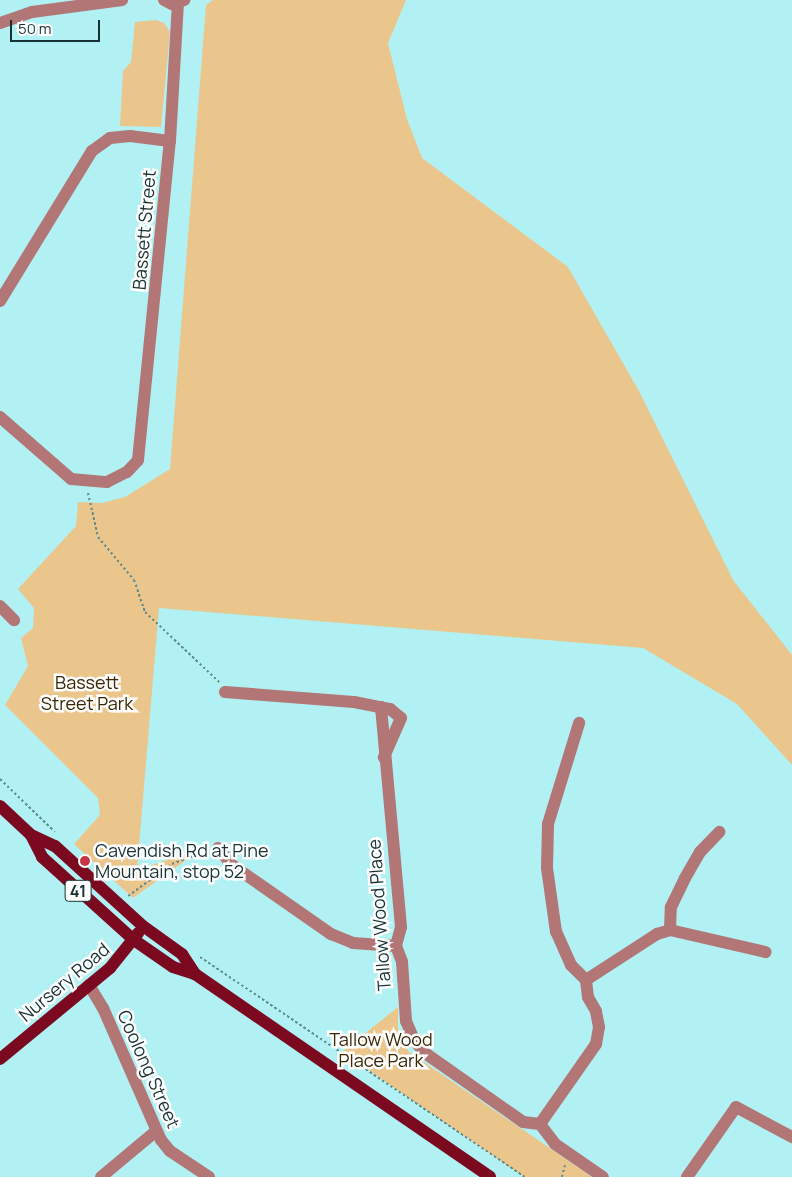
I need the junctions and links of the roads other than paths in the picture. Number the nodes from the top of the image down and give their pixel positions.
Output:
1 (122, 0) edge
2 (164, 0) edge
3 (181, 2) edge
4 (0, 23) edge
5 (170, 141) junction
6 (0, 301) edge
7 (0, 417) edge
8 (0, 606) edge
9 (14, 620) dead end
10 (225, 692) road end
11 (381, 707) junction
12 (579, 722) dead end
13 (383, 759) junction
14 (0, 806) edge
15 (718, 832) dead end
16 (31, 835) junction
17 (218, 848) road end
18 (143, 926) junction
19 (670, 930) junction
20 (134, 940) junction
21 (396, 946) junction
22 (765, 952) dead end
23 (196, 974) junction
24 (586, 980) junction
25 (89, 986) junction
26 (0, 1059) edge
27 (540, 1124) junction
28 (156, 1131) junction
29 (792, 1137) edge
30 (101, 1177) edge
31 (209, 1177) edge
32 (490, 1177) edge
33 (603, 1177) edge
34 (687, 1177) edge

1 - 4 street
2 - 3 street
3 - 5 street, Bassett Street
5 - 6 street
5 - 7 street, Bassett Street
8 - 9 street
10 - 11 street, Tallow Wood Place
11 - 13 street, Tallow Wood Place
11 - 13 street, Tallow Wood Place
12 - 24 street
13 - 21 street, Tallow Wood Place
14 - 16 main road, 41
15 - 19 street
16 - 18 main road, 41
16 - 20 main road, 41
17 - 21 street
18 - 20 main road, Nursery Road
18 - 23 main road, 41
19 - 22 street
19 - 24 street
20 - 23 main road, 41
20 - 25 main road, Nursery Road
21 - 27 street, Tallow Wood Place
23 - 32 main road, 41
24 - 27 street
25 - 26 main road, Nursery Road
25 - 28 street, Coolong Street
27 - 33 street
28 - 30 street
28 - 31 street, Coolong Street
29 - 34 street

